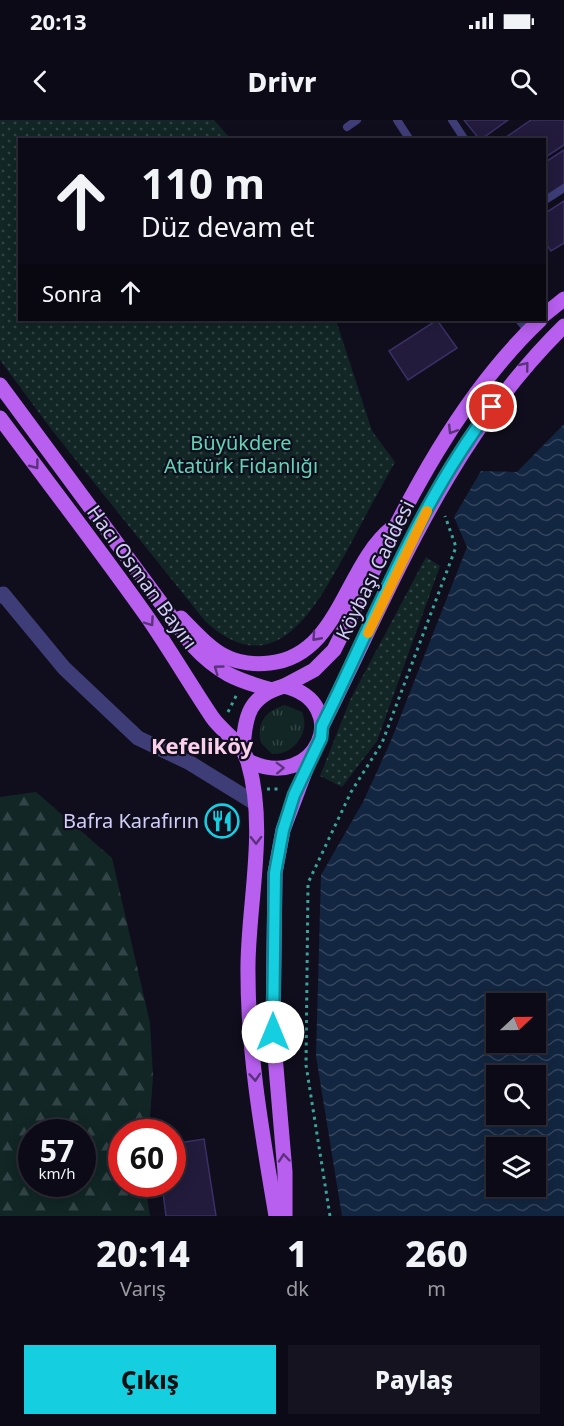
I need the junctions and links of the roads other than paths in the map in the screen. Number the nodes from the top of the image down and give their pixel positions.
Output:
1 (357, 120) edge
2 (397, 120) edge
3 (452, 120) edge
4 (347, 127) dead end
5 (409, 138) edge
6 (464, 138) edge
7 (564, 188) edge
8 (546, 200) edge
9 (564, 298) edge
10 (546, 311) edge
11 (524, 325) edge
12 (564, 326) edge
13 (0, 385) edge
14 (0, 418) edge
15 (399, 523) junction
16 (1, 594) edge
17 (155, 597) junction
18 (278, 688) junction
19 (322, 726) junction
20 (245, 755) junction
21 (311, 756) junction
22 (255, 803) junction
23 (276, 1216) edge
24 (285, 1216) edge

1 - 4 lane
2 - 5 lane
3 - 6 lane
7 - 8 lane
9 - 10 main road, Köybaşı Caddesi
11 -> 15 main road, Köybaşı Caddesi
19 -> 12 main road, Köybaşı Caddesi
13 - 17 main road
14 -> 20 main road, Hacı Osman Bayırı
15 -> 17 main road
15 - 18 main road, Köybaşı Caddesi
16 - 22 street
18 -> 17 main road
18 - 19 main road
18 - 20 main road
19 - 21 main road
20 -> 21 main road
20 - 22 main road
24 -> 21 main road
22 -> 23 main road

